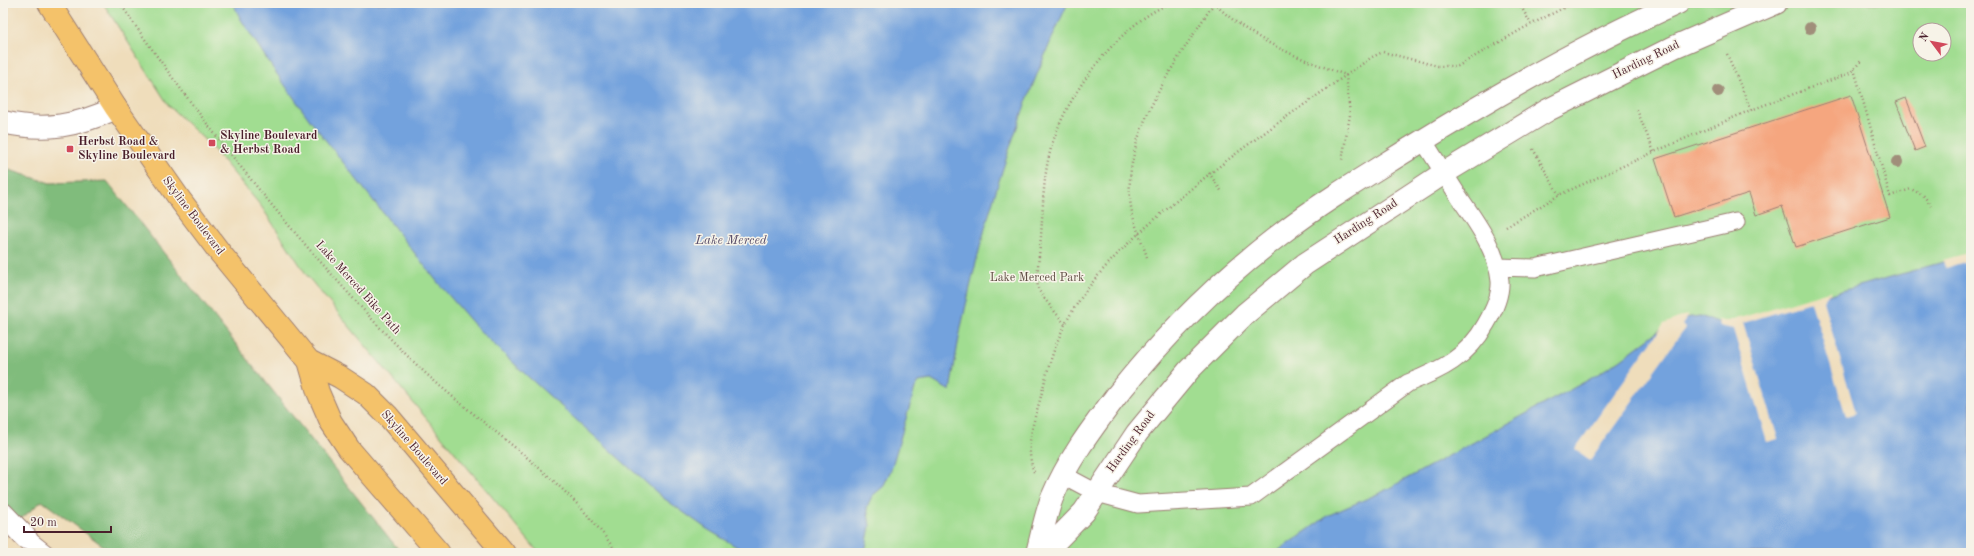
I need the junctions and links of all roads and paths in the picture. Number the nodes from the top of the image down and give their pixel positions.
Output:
1 (49, 3) edge
2 (120, 3) edge
3 (1171, 3) edge
4 (1214, 3) edge
5 (1519, 3) edge
6 (1573, 3) edge
7 (1678, 3) edge
8 (1776, 3) edge
9 (1531, 24) junction
10 (1714, 28) junction
11 (1862, 60) dead end
12 (1854, 69) junction
13 (1346, 75) junction
14 (116, 108) junction
15 (1637, 110) dead end
16 (1751, 110) junction
17 (3, 122) edge
18 (1520, 127) junction
19 (1423, 140) junction
20 (1654, 152) junction
21 (1444, 172) junction
22 (1209, 173) junction
23 (1346, 189) junction
24 (1222, 192) dead end
25 (1559, 195) junction
26 (1931, 206) dead end
27 (1736, 222) dead end
28 (1140, 233) junction
29 (1487, 239) junction
30 (1146, 257) dead end
31 (1497, 267) junction
32 (1065, 324) junction
33 (309, 361) junction
34 (1063, 475) junction
35 (1097, 493) junction
36 (1052, 499) junction
37 (3, 514) edge
38 (26, 538) joint
39 (45, 553) edge
40 (439, 553) edge
41 (504, 553) edge
42 (617, 553) edge
43 (1037, 553) edge
44 (1044, 553) edge

1 - 14 main road, Skyline Boulevard
2 - 42 path, Lake Merced Bike Path
3 - 32 path
4 - 13 path
4 - 28 path
5 - 9 path
6 - 9 path
7 - 19 street
8 - 10 street, Harding Road
9 - 13 path
10 - 16 path
10 - 18 street, Harding Road
11 - 12 path
12 - 16 path
12 - 26 path
13 - 22 path
13 - 23 path
14 - 17 street
14 - 33 main road, Skyline Boulevard
15 - 20 path
16 - 20 path
18 - 21 street, Harding Road
18 - 25 path
19 - 21 lane
19 - 23 street
20 - 25 path
21 - 29 lane
21 - 35 street, Harding Road
22 - 24 path
22 - 28 path
23 - 34 street
25 - 29 path
27 - 31 lane
28 - 30 path
28 - 32 path
29 - 31 lane
31 - 35 lane
32 - 36 path
33 - 40 main road, Skyline Boulevard
33 - 41 main road, Skyline Boulevard
34 - 35 lane
34 - 36 street
35 - 44 street, Harding Road
36 - 43 street
37 - 38 street
38 - 39 lane

